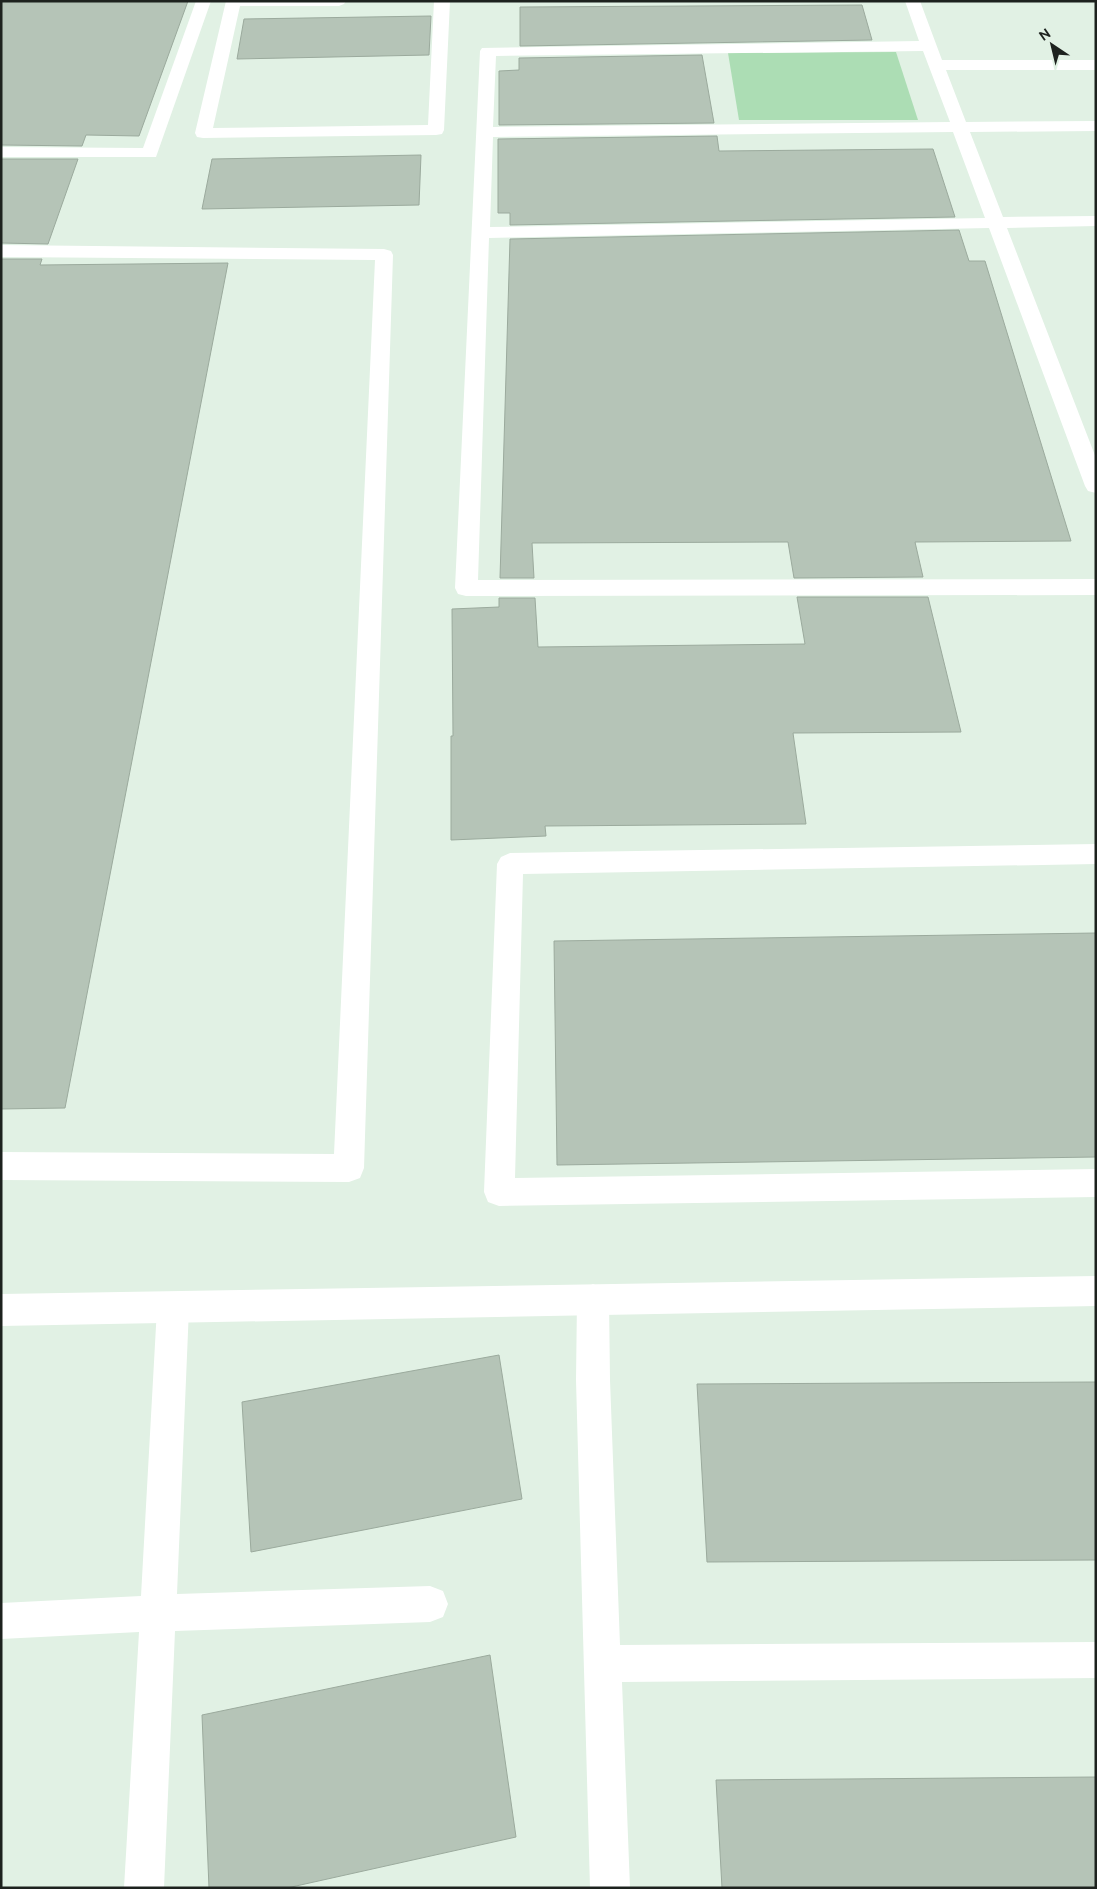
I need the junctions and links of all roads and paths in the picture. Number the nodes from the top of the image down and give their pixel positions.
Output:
1 (204, 1) edge
2 (339, 1) edge
3 (442, 1) edge
4 (912, 1) edge
5 (928, 46) junction
6 (935, 65) junction
7 (1096, 65) edge
8 (1096, 126) edge
9 (959, 128) junction
10 (485, 132) junction
11 (1, 152) edge
12 (1096, 220) edge
13 (995, 222) junction
14 (481, 233) junction
15 (1, 251) edge
16 (1096, 486) edge
17 (1096, 587) edge
18 (1096, 854) edge
19 (1, 1166) edge
20 (1096, 1183) edge
21 (1096, 1291) edge
22 (593, 1300) junction
23 (173, 1308) junction
24 (1, 1310) edge
25 (430, 1604) dead end
26 (158, 1613) junction
27 (1, 1621) edge
28 (1096, 1660) edge
29 (603, 1664) junction
30 (144, 1888) edge
31 (610, 1888) edge

1 - 11 street
2 - 3 street
4 - 5 street
5 - 6 street
5 - 10 street
6 - 7 street
6 - 9 street
8 - 9 street
9 - 10 street
9 - 13 street
10 - 14 street
12 - 13 street
13 - 14 street
13 - 16 street
14 - 17 street
15 - 19 street
18 - 20 street
21 - 22 street
22 - 23 street
22 - 29 street
23 - 24 street
23 - 26 street
25 - 26 street
26 - 27 street
26 - 30 street
28 - 29 street
29 - 31 street

